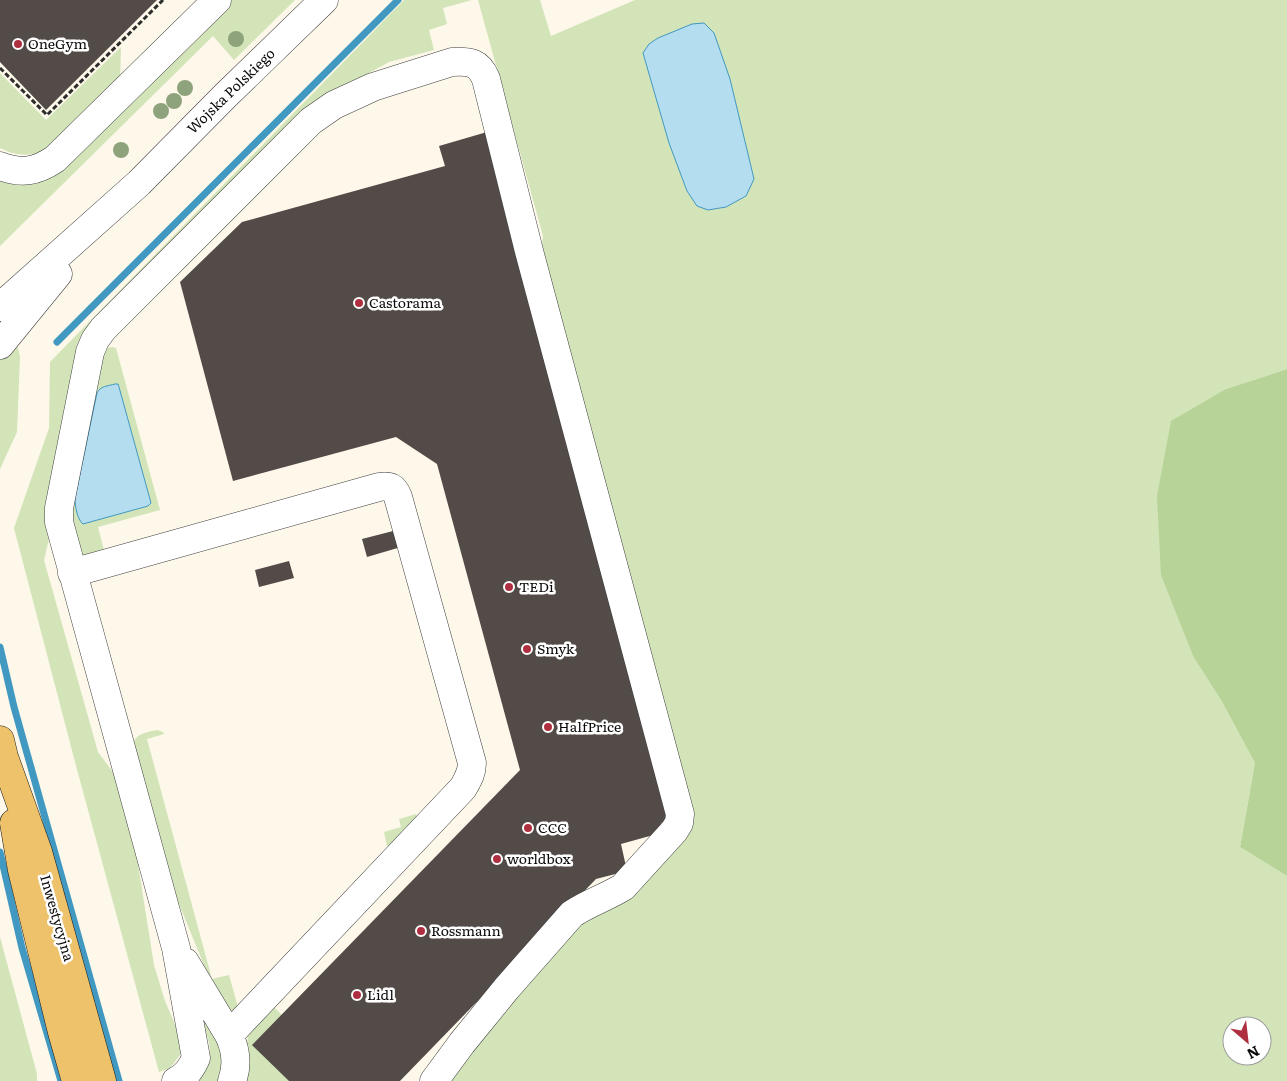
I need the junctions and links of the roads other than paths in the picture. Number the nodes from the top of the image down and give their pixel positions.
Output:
1 (217, 0) edge
2 (324, 0) edge
3 (0, 166) edge
4 (139, 183) junction
5 (0, 307) edge
6 (0, 345) edge
7 (72, 573) junction
8 (2, 749) edge
9 (176, 948) junction
10 (229, 1035) junction
11 (76, 1081) edge
12 (102, 1081) edge
13 (176, 1081) edge
14 (232, 1081) edge
15 (434, 1081) edge

1 - 3 street
2 - 4 street, Wojska Polskiego
4 - 5 street, Wojska Polskiego
4 - 6 street, Wojska Polskiego
7 - 9 street
7 - 10 street
7 - 15 street
8 - 11 main road, Inwestycyjna
8 - 12 main road, Inwestycyjna
9 - 10 street
9 - 13 street
10 - 14 street

